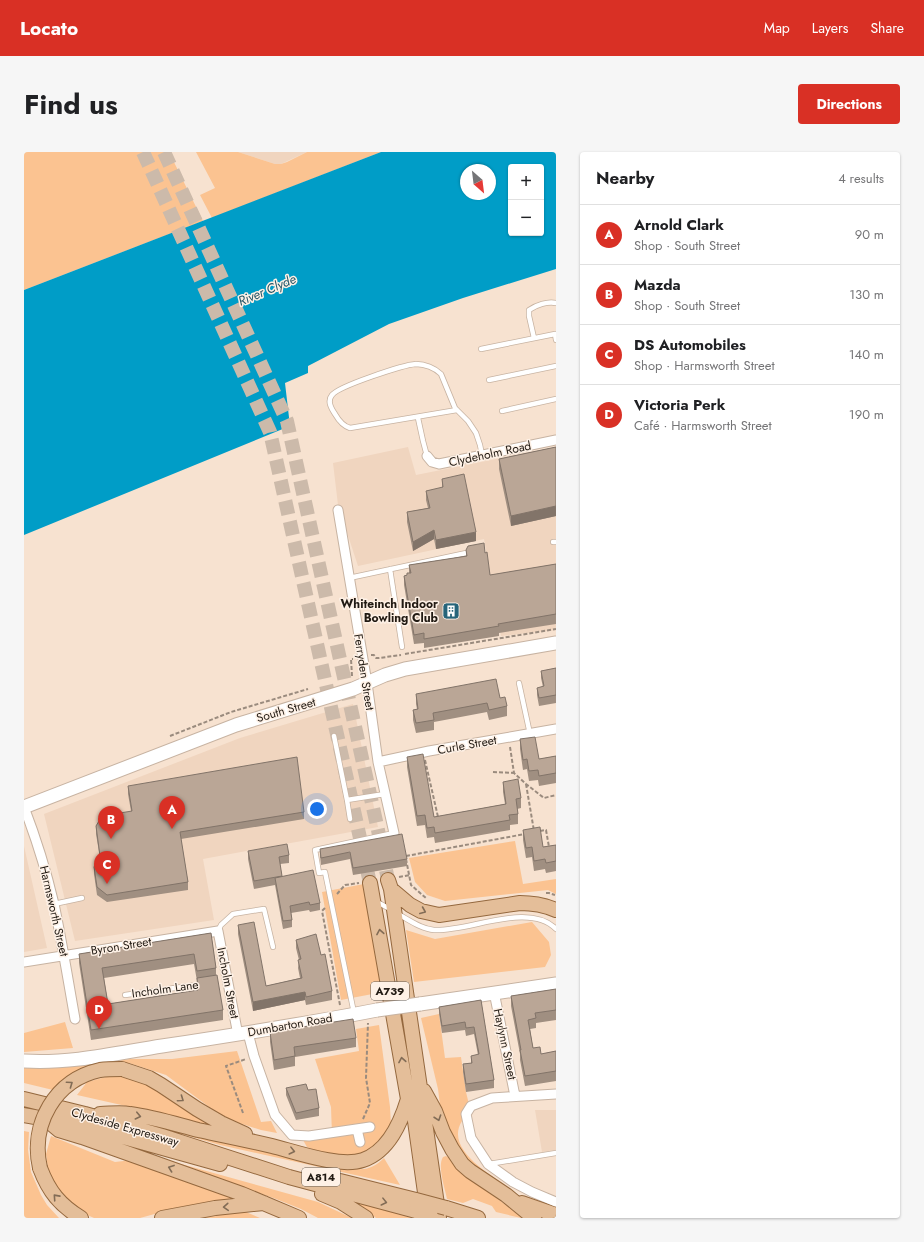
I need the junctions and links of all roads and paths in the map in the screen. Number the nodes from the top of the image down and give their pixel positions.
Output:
1 (556, 302) edge
2 (555, 334) edge
3 (534, 338) junction
4 (556, 340) edge
5 (481, 349) dead end
6 (556, 366) edge
7 (489, 380) dead end
8 (556, 399) edge
9 (457, 410) junction
10 (502, 411) dead end
11 (418, 418) junction
12 (556, 440) edge
13 (482, 455) junction
14 (427, 456) joint
15 (338, 510) dead end
16 (473, 551) edge
17 (390, 569) junction
18 (349, 578) junction
19 (556, 643) edge
20 (402, 647) dead end
21 (367, 683) junction
22 (519, 683) dead end
23 (556, 729) edge
24 (530, 734) junction
25 (334, 736) dead end
26 (508, 738) junction
27 (423, 752) junction
28 (378, 762) junction
29 (493, 772) dead end
30 (514, 773) junction
31 (526, 784) junction
32 (385, 794) junction
33 (556, 795) edge
34 (347, 800) junction
35 (24, 807) edge
36 (445, 816) edge
37 (350, 819) dead end
38 (394, 833) joint
39 (527, 833) edge
40 (550, 849) edge
41 (410, 875) junction
42 (391, 882) junction
43 (365, 883) joint
44 (542, 894) dead end
45 (556, 896) edge
46 (82, 898) dead end
47 (331, 900) junction
48 (374, 900) junction
49 (428, 900) dead end
50 (54, 904) junction
51 (556, 910) edge
52 (394, 911) junction
53 (556, 929) edge
54 (218, 931) junction
55 (273, 947) dead end
56 (64, 955) junction
57 (24, 962) edge
58 (212, 982) edge
59 (556, 984) edge
60 (494, 992) junction
61 (125, 995) dead end
62 (373, 1011) junction
63 (348, 1015) junction
64 (75, 1018) dead end
65 (243, 1034) junction
66 (254, 1056) junction
67 (24, 1061) edge
68 (420, 1083) junction
69 (556, 1094) edge
70 (515, 1096) junction
71 (24, 1099) edge
72 (408, 1099) junction
73 (243, 1113) dead end
74 (85, 1114) junction
75 (24, 1115) edge
76 (47, 1120) junction
77 (363, 1128) junction
78 (360, 1142) dead end
79 (271, 1146) junction
80 (556, 1153) edge
81 (488, 1164) junction
82 (506, 1195) junction
83 (265, 1203) junction
84 (416, 1205) junction
85 (555, 1206) edge
86 (443, 1213) edge
87 (80, 1218) edge
88 (162, 1218) edge
89 (299, 1218) edge
90 (366, 1218) edge
91 (429, 1218) edge
92 (432, 1218) edge
93 (478, 1218) edge
94 (534, 1218) edge

1 - 3 lane
2 - 3 lane
2 - 4 lane
3 - 5 lane
6 - 7 lane
8 - 10 lane
9 - 11 lane
9 - 11 lane
9 - 13 lane
11 - 14 lane
12 - 13 street, Clydeholm Road
13 - 14 street, Clydeholm Road
15 - 18 street, Ferryden Street
16 - 17 lane
17 - 18 lane
17 - 20 lane
18 - 21 street, Ferryden Street
19 - 21 street, South Street
21 - 28 street, Ferryden Street
21 - 35 street, South Street
22 - 24 lane
23 - 24 street, Curle Street
24 - 26 street, Curle Street
25 - 34 lane
26 - 27 street, Curle Street
26 - 30 path
27 - 28 street, Curle Street
27 - 36 path
28 - 32 street, Ferryden Street
29 - 30 path
30 - 31 path
31 - 33 path
31 - 40 path
32 - 34 lane
32 - 38 street, Ferryden Street
34 - 37 lane
35 - 50 street, Harmsworth Street
38 - 47 lane
39 - 41 path
41 - 42 path
41 - 49 path
42 -> 51 main road
42 - 52 main road, A739
43 - 47 path
43 - 48 main road, A739
44 - 45 path
46 - 50 lane
47 - 63 lane
47 - 63 path
48 - 52 lane
72 -> 48 main road, A739
50 - 56 street, Harmsworth Street
52 - 53 lane
52 - 68 main road, A739
54 - 55 lane
54 - 56 street, Byron Street
54 - 65 street, Incholm Street
56 - 57 street, Byron Street
56 - 64 street, Harmsworth Street
58 - 61 lane, Incholm Lane
59 - 60 street, Dumbarton Road
60 - 62 street, Dumbarton Road, bridge
60 - 70 street, Haylynn Street
62 - 63 street, Dumbarton Road
62 - 77 path
63 - 65 street, Dumbarton Road
65 - 66 street, Incholm Street
65 - 67 street, Dumbarton Road
66 - 73 path
66 - 77 street, Incholm Street
68 -> 82 main road
68 - 86 main road, A739
69 - 70 street
70 - 81 street
71 - 74 main road, Clydeside Expressway
79 -> 72 main road
72 - 91 main road, A739
74 -> 79 main road
74 -> 84 main road, Clydeside Expressway
75 - 76 main road
83 -> 76 main road
76 - 90 main road
77 - 78 street
87 -> 79 main road, bridge
80 - 81 lane
81 - 85 street
82 - 85 main road
82 - 94 main road
83 -> 88 main road
83 - 89 main road
84 - 86 main road, bridge
84 - 92 main road, bridge
86 - 93 main road

